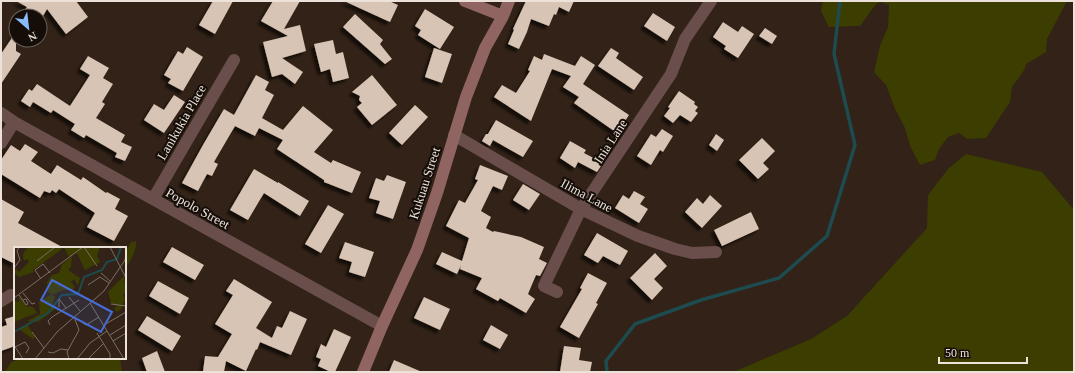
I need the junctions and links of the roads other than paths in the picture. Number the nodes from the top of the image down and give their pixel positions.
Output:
1 (465, 1) edge
2 (509, 1) edge
3 (711, 1) edge
4 (503, 16) junction
5 (234, 60) dead end
6 (1, 113) edge
7 (14, 122) junction
8 (454, 135) junction
9 (1, 143) edge
10 (152, 199) junction
11 (581, 209) junction
12 (716, 252) dead end
13 (557, 292) dead end
14 (382, 326) junction
15 (363, 372) edge

1 - 4 street
2 - 4 street, Kukuau Street
3 - 11 street, Inia Lane
4 - 8 street, Kukuau Street
5 - 10 street, Lanikukia Place
6 - 7 street, Popolo Street
7 - 9 street
7 - 10 street, Popolo Street
8 - 11 street, Ilima Lane
8 - 14 street, Kukuau Street
10 - 14 street, Popolo Street
11 - 12 street, Ilima Lane
11 - 13 street, Inia Lane
14 - 15 street, Kukuau Street

